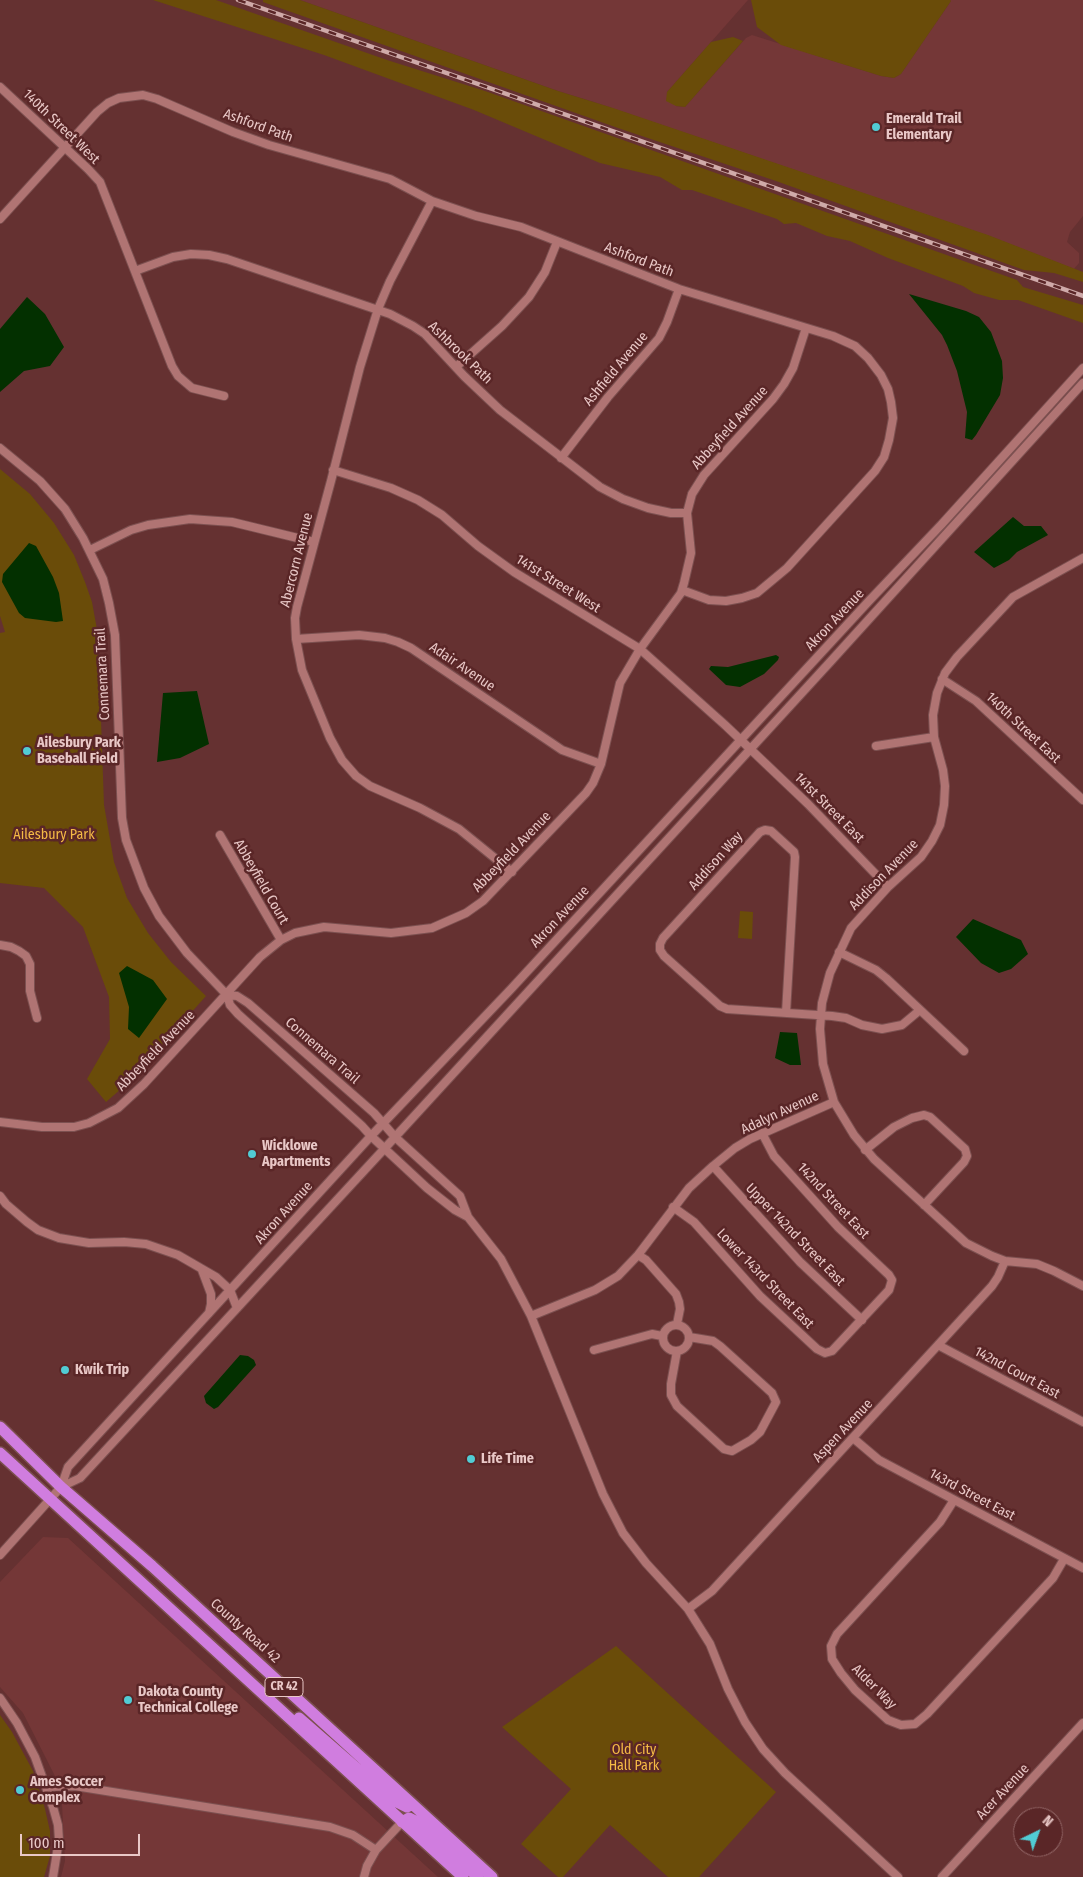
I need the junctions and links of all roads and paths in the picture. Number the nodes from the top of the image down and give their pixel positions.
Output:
1 (0, 87) edge
2 (65, 148) junction
3 (432, 202) junction
4 (0, 218) edge
5 (557, 242) junction
6 (136, 271) junction
7 (679, 289) junction
8 (378, 309) junction
9 (806, 328) junction
10 (456, 367) junction
11 (1083, 368) edge
12 (1083, 382) edge
13 (224, 396) dead end
14 (0, 448) edge
15 (561, 458) junction
16 (333, 470) junction
17 (687, 514) junction
18 (314, 542) junction
19 (90, 550) junction
20 (1083, 558) edge
21 (682, 590) junction
22 (296, 639) junction
23 (640, 649) junction
24 (942, 679) junction
25 (934, 737) junction
26 (740, 740) junction
27 (876, 746) dead end
28 (750, 749) junction
29 (601, 764) junction
30 (1083, 800) edge
31 (220, 836) dead end
32 (512, 872) junction
33 (888, 886) junction
34 (281, 940) junction
35 (0, 945) edge
36 (839, 952) junction
37 (227, 995) junction
38 (920, 1010) junction
39 (786, 1012) junction
40 (821, 1015) junction
41 (37, 1018) dead end
42 (964, 1051) dead end
43 (834, 1102) junction
44 (0, 1122) edge
45 (384, 1123) junction
46 (762, 1133) junction
47 (371, 1136) junction
48 (395, 1137) junction
49 (385, 1148) junction
50 (865, 1150) junction
51 (713, 1166) junction
52 (0, 1196) edge
53 (924, 1205) junction
54 (673, 1207) junction
55 (468, 1217) junction
56 (638, 1255) junction
57 (1005, 1260) junction
58 (202, 1270) junction
59 (1083, 1286) edge
60 (230, 1290) junction
61 (237, 1308) junction
62 (209, 1314) junction
63 (531, 1316) junction
64 (862, 1320) junction
65 (677, 1324) junction
66 (662, 1336) junction
67 (689, 1338) junction
68 (938, 1345) junction
69 (594, 1350) dead end
70 (677, 1351) junction
71 (1083, 1422) edge
72 (0, 1427) edge
73 (853, 1438) junction
74 (0, 1453) edge
75 (61, 1486) junction
76 (50, 1499) junction
77 (954, 1500) junction
78 (0, 1555) edge
79 (1064, 1559) junction
80 (1083, 1568) edge
81 (688, 1609) junction
82 (0, 1698) edge
83 (272, 1702) junction
84 (1083, 1723) edge
85 (46, 1787) junction
86 (412, 1804) junction
87 (402, 1822) junction
88 (376, 1850) junction
89 (54, 1877) edge
90 (364, 1877) edge
91 (463, 1877) edge
92 (478, 1877) edge
93 (492, 1877) edge
94 (898, 1877) edge
95 (942, 1877) edge

1 - 2 street, 140th Street West
2 - 3 street, Ashford Path
2 - 4 street, Ashford Path
2 - 6 street, 140th Street West
3 - 5 street, Ashford Path
3 - 8 street, Abercorn Avenue
5 - 7 street, Ashford Path
5 - 10 street
6 - 8 street, Ashbrook Path
6 - 13 street, 140th Street West
7 - 9 street, Ashford Path
7 - 15 street, Ashfield Avenue
8 - 10 street, Ashbrook Path
8 - 16 street, Abercorn Avenue
9 - 17 street, Abbeyfield Avenue
9 - 21 street, Ashford Path
10 - 15 street, Ashbrook Path
11 - 26 street, Akron Avenue
12 - 28 street, Akron Avenue
14 - 19 street, Connemara Trail
15 - 17 street, Ashbrook Path
16 - 18 street, Abercorn Avenue
16 - 23 street, 141st Street West
17 - 21 street, Abbeyfield Avenue
18 - 19 street
18 - 22 street, Abercorn Avenue
19 - 37 street, Connemara Trail
20 - 24 street, Addison Avenue
21 - 23 street, Abbeyfield Avenue
22 - 29 street, Adair Avenue
22 - 32 street, Abercorn Avenue
23 - 26 street, 141st Street West
23 - 29 street, Abbeyfield Avenue
24 - 25 street, Addison Avenue
24 - 30 street, 140th Street East
25 - 27 street
25 - 33 street, Addison Avenue
26 - 28 street, 141st Street West
26 - 45 street, Akron Avenue
28 - 33 street, 141st Street East
28 - 48 street, Akron Avenue
29 - 32 street, Abbeyfield Avenue
31 - 34 street, Abbeyfield Court
32 - 34 street, Abbeyfield Avenue
33 - 36 street, Addison Avenue
34 - 37 street, Abbeyfield Avenue
35 - 41 street
36 - 38 street
36 - 40 street, Addison Avenue
37 - 44 street, Abbeyfield Avenue
37 - 45 street, Connemara Trail
37 - 47 street, Connemara Trail
38 - 40 street, Addison Way
38 - 42 street
39 - 39 street, Addison Way
39 - 40 street, Addison Way
40 - 43 street, Addison Avenue
43 - 46 street, Adalyn Avenue
43 - 50 street, Addison Avenue
45 - 47 street, Akron Avenue
45 - 48 street, Connemara Trail
46 - 51 street, Adalyn Avenue
46 - 64 street, 142nd Street East
47 - 49 street, Connemara Trail
47 - 60 street, Akron Avenue
48 - 49 street, Akron Avenue
48 - 55 street, Connemara Trail
49 - 55 street, Connemara Trail
49 - 61 street, Akron Avenue
50 - 53 street, Addison Avenue
50 - 53 street
51 - 54 street, Adalyn Avenue
51 - 64 street, Upper 142nd Street East
52 - 58 street
53 - 57 street, Addison Avenue
54 - 56 street, Adalyn Avenue
54 - 64 street, Lower 143rd Street East
55 - 63 street
56 - 63 street, Adalyn Avenue
56 - 65 street
57 - 59 street, Addison Avenue
57 - 68 street, Aspen Avenue
58 - 60 street
58 - 62 street
60 - 61 street
60 - 62 street, Akron Avenue
61 - 75 street, Akron Avenue
62 - 75 street, Akron Avenue
63 - 81 street
65 - 66 street
65 - 67 street
66 - 69 street
66 - 70 street
67 - 70 street
67 - 70 street
68 - 71 street, 142nd Court East
68 - 73 street, Aspen Avenue
72 - 75 highway, County Road 42 / CR 42
73 - 77 street, 143rd Street East
73 - 81 street, Aspen Avenue
74 - 76 highway, CR 42
75 - 76 street, Akron Avenue
75 - 86 highway, County Road 42 / CR 42
76 - 78 street, Akron Avenue
76 - 83 highway, CR 42
77 - 79 street, 143rd Street East
77 - 79 street, Alder Way
79 - 80 street, 143rd Street East
81 - 94 street
82 - 85 street
83 - 86 highway
83 - 87 highway, CR 42
84 - 95 street, Acer Avenue
85 - 88 street
85 - 89 street
86 - 93 highway, County Road 42 / CR 42
87 - 88 street
87 - 91 highway, CR 42
87 - 92 highway
88 - 90 street

